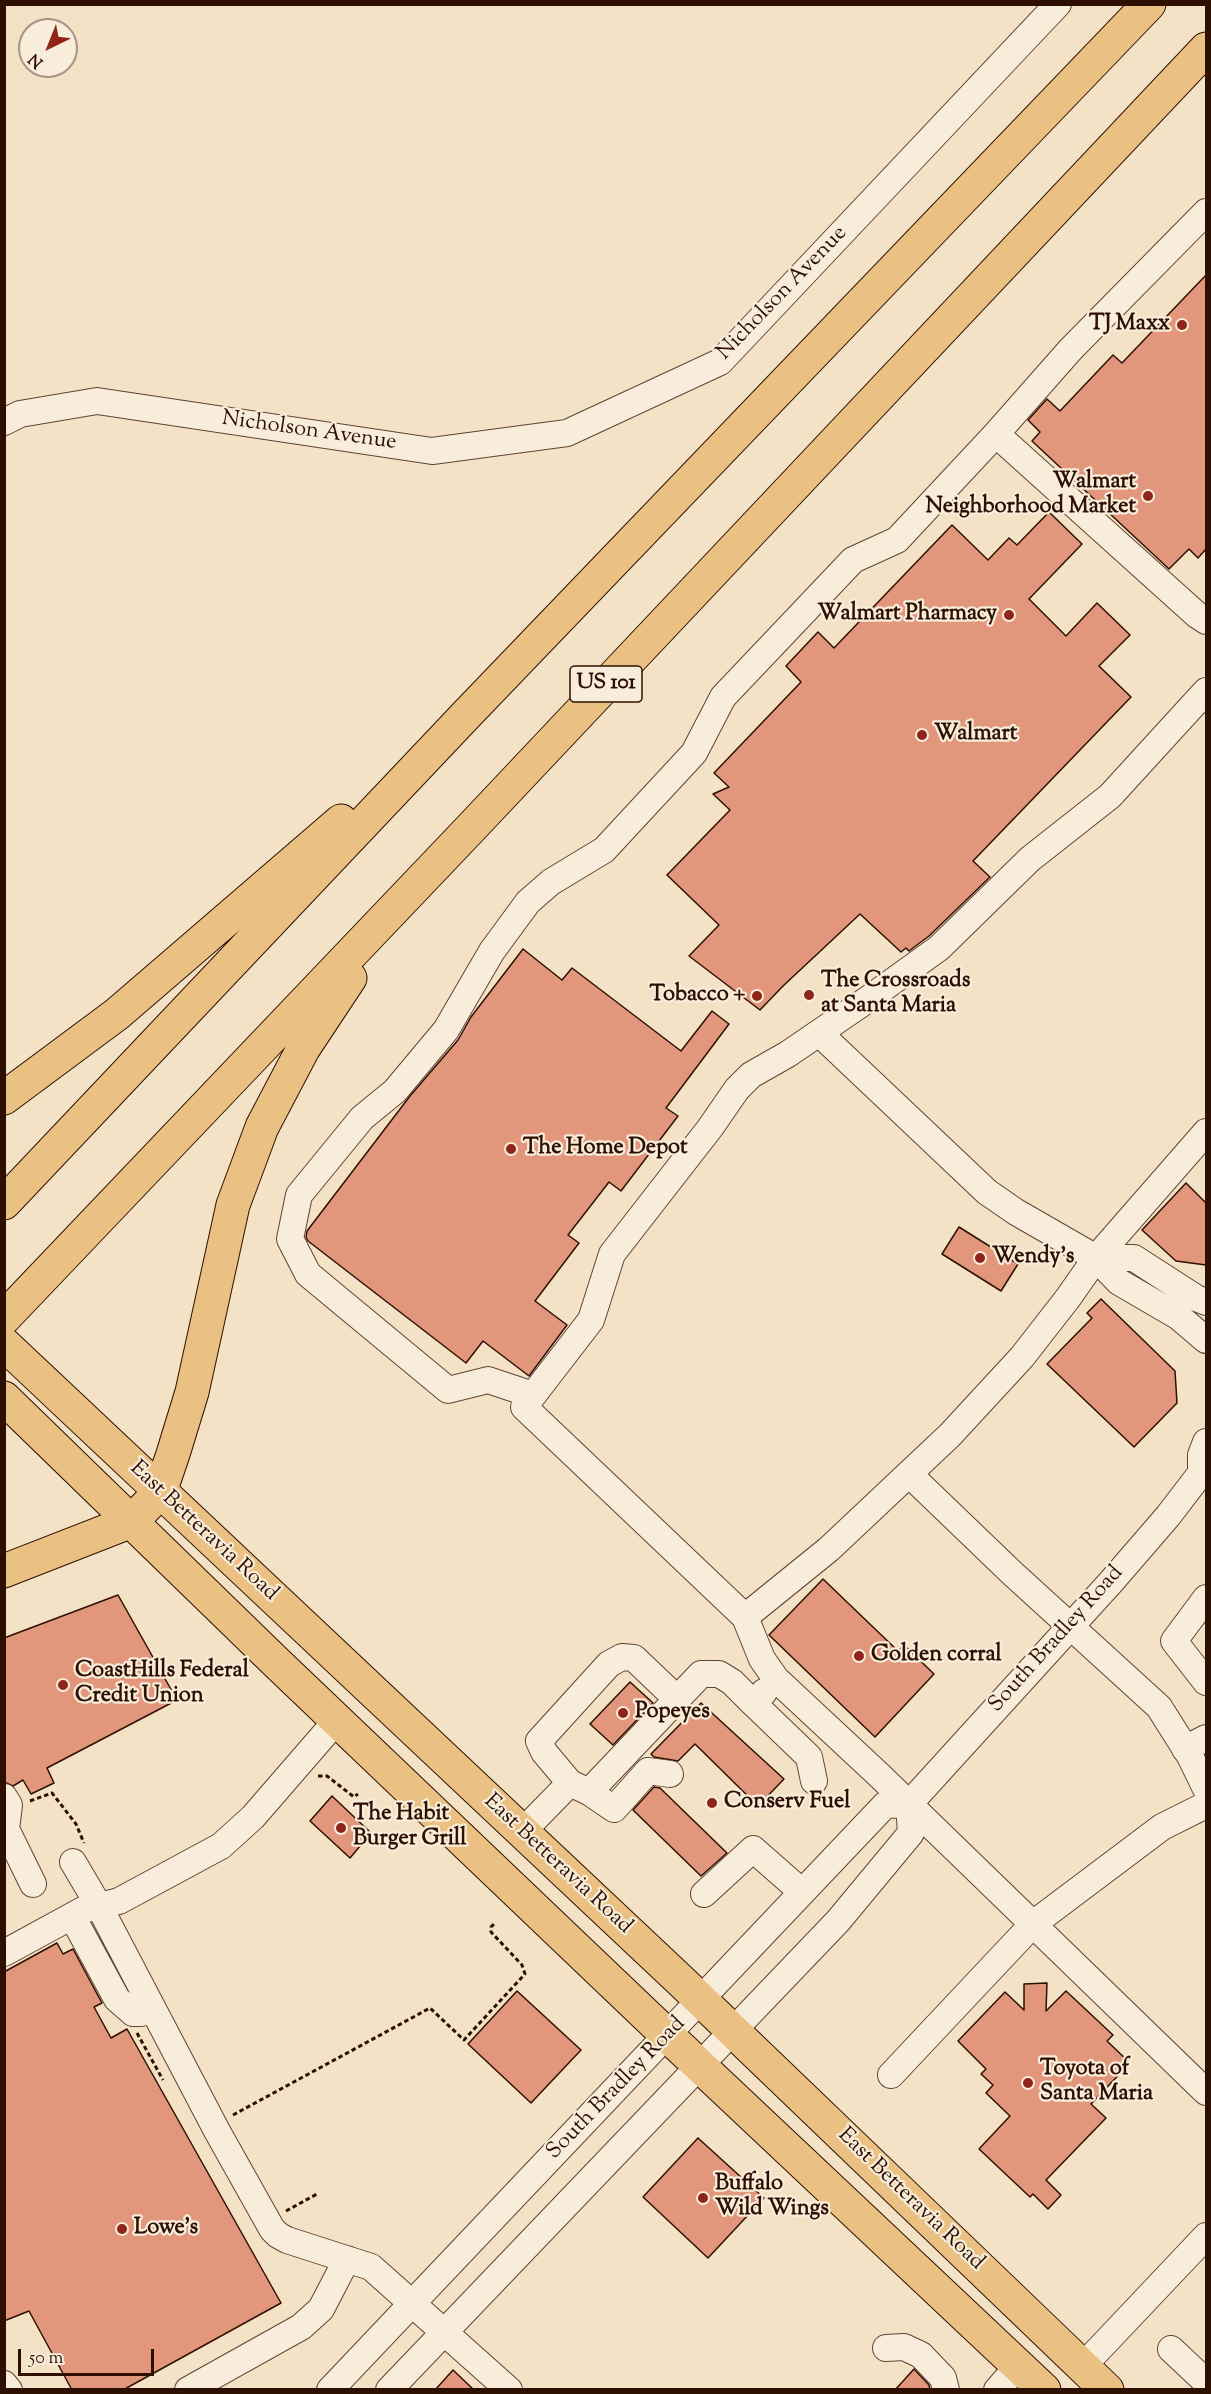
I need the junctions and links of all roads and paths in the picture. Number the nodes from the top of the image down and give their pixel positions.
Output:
1 (1058, 4) edge
2 (1149, 4) edge
3 (1206, 49) edge
4 (1206, 212) edge
5 (4, 422) edge
6 (996, 434) junction
7 (1206, 621) edge
8 (1206, 691) edge
9 (466, 715) junction
10 (469, 830) junction
11 (819, 1033) junction
12 (4, 1098) edge
13 (1206, 1132) edge
14 (4, 1203) edge
15 (1096, 1258) junction
16 (1206, 1302) edge
17 (4, 1318) edge
18 (1206, 1340) edge
19 (4, 1344) edge
20 (533, 1395) junction
21 (4, 1398) edge
22 (1206, 1442) edge
23 (1203, 1472) edge
24 (909, 1474) junction
25 (160, 1492) junction
26 (132, 1521) junction
27 (4, 1571) edge
28 (1206, 1598) edge
29 (745, 1617) junction
30 (1072, 1625) junction
31 (776, 1678) junction
32 (1206, 1682) edge
33 (677, 1699) junction
34 (754, 1704) junction
35 (337, 1720) junction
36 (1196, 1743) edge
37 (670, 1774) dead end
38 (814, 1781) dead end
39 (313, 1782) dead end
40 (580, 1788) junction
41 (1206, 1789) edge
42 (358, 1794) dead end
43 (7, 1801) edge
44 (909, 1804) junction
45 (1206, 1805) edge
46 (522, 1832) junction
47 (79, 1853) joint
48 (33, 1884) dead end
49 (802, 1892) junction
50 (704, 1894) dead end
51 (99, 1906) junction
52 (72, 1916) junction
53 (495, 1923) dead end
54 (1033, 1924) junction
55 (4, 1953) edge
56 (701, 2001) junction
57 (152, 2007) junction
58 (734, 2032) junction
59 (668, 2036) junction
60 (700, 2066) junction
61 (891, 2075) dead end
62 (1206, 2092) edge
63 (217, 2131) junction
64 (1206, 2236) edge
65 (347, 2259) junction
66 (412, 2304) junction
67 (444, 2332) junction
68 (886, 2348) dead end
69 (1171, 2349) dead end
70 (1018, 2366) junction
71 (1083, 2366) junction
72 (1206, 2382) edge
73 (4, 2384) edge
74 (9, 2390) edge
75 (188, 2390) edge
76 (330, 2390) edge
77 (389, 2390) edge
78 (509, 2390) edge
79 (946, 2390) edge
80 (997, 2390) edge
81 (1044, 2390) edge
82 (1107, 2390) edge

1 - 5 street, Nicholson Avenue
2 - 9 highway
3 - 10 highway, US 101
4 - 6 street
6 - 7 street
6 - 20 street
8 - 11 street
9 - 12 highway
9 - 14 highway
10 - 17 highway, US 101
10 - 25 highway
11 - 15 street
11 - 20 street
13 - 15 street
15 - 16 street
15 - 18 street
15 - 24 street
19 - 25 highway, East Betteravia Road
20 - 29 street
21 - 26 highway, East Betteravia Road
22 - 23 street, South Bradley Road
23 - 30 street, South Bradley Road
24 - 29 street
24 - 30 street
25 - 26 highway
25 - 46 highway, East Betteravia Road
26 - 27 highway
26 - 35 highway, East Betteravia Road
28 - 32 street
29 - 31 street
30 - 36 street
30 - 44 street, South Bradley Road
31 - 34 street
31 - 44 street
33 - 34 street
33 - 40 street
33 - 40 street
34 - 38 street
35 - 51 street
35 - 59 highway, East Betteravia Road
36 - 41 street
37 - 40 street
39 - 42 path
40 - 46 street
43 - 47 path
43 - 48 street
44 - 49 street, South Bradley Road
44 - 54 street
44 - 58 street, South Bradley Road
45 - 54 street
46 - 56 highway, East Betteravia Road
47 - 51 street
49 - 50 street
49 - 56 street, South Bradley Road
51 - 52 street
51 - 57 street
52 - 55 street
52 - 57 street
53 - 63 path
54 - 61 street
54 - 62 street
56 - 58 highway, East Betteravia Road
56 - 59 street, South Bradley Road
57 - 63 street
58 - 60 street, South Bradley Road
58 - 71 highway, East Betteravia Road
59 - 60 highway, East Betteravia Road
59 - 66 street, South Bradley Road
60 - 67 street, South Bradley Road
60 - 70 highway, East Betteravia Road
63 - 65 street
64 - 71 street
65 - 66 street
65 - 75 street
66 - 67 street
66 - 76 street, South Bradley Road
67 - 77 street, South Bradley Road
67 - 78 street
68 - 79 street
69 - 72 street
70 - 80 street
70 - 81 highway, East Betteravia Road
71 - 82 highway, East Betteravia Road
73 - 74 street

